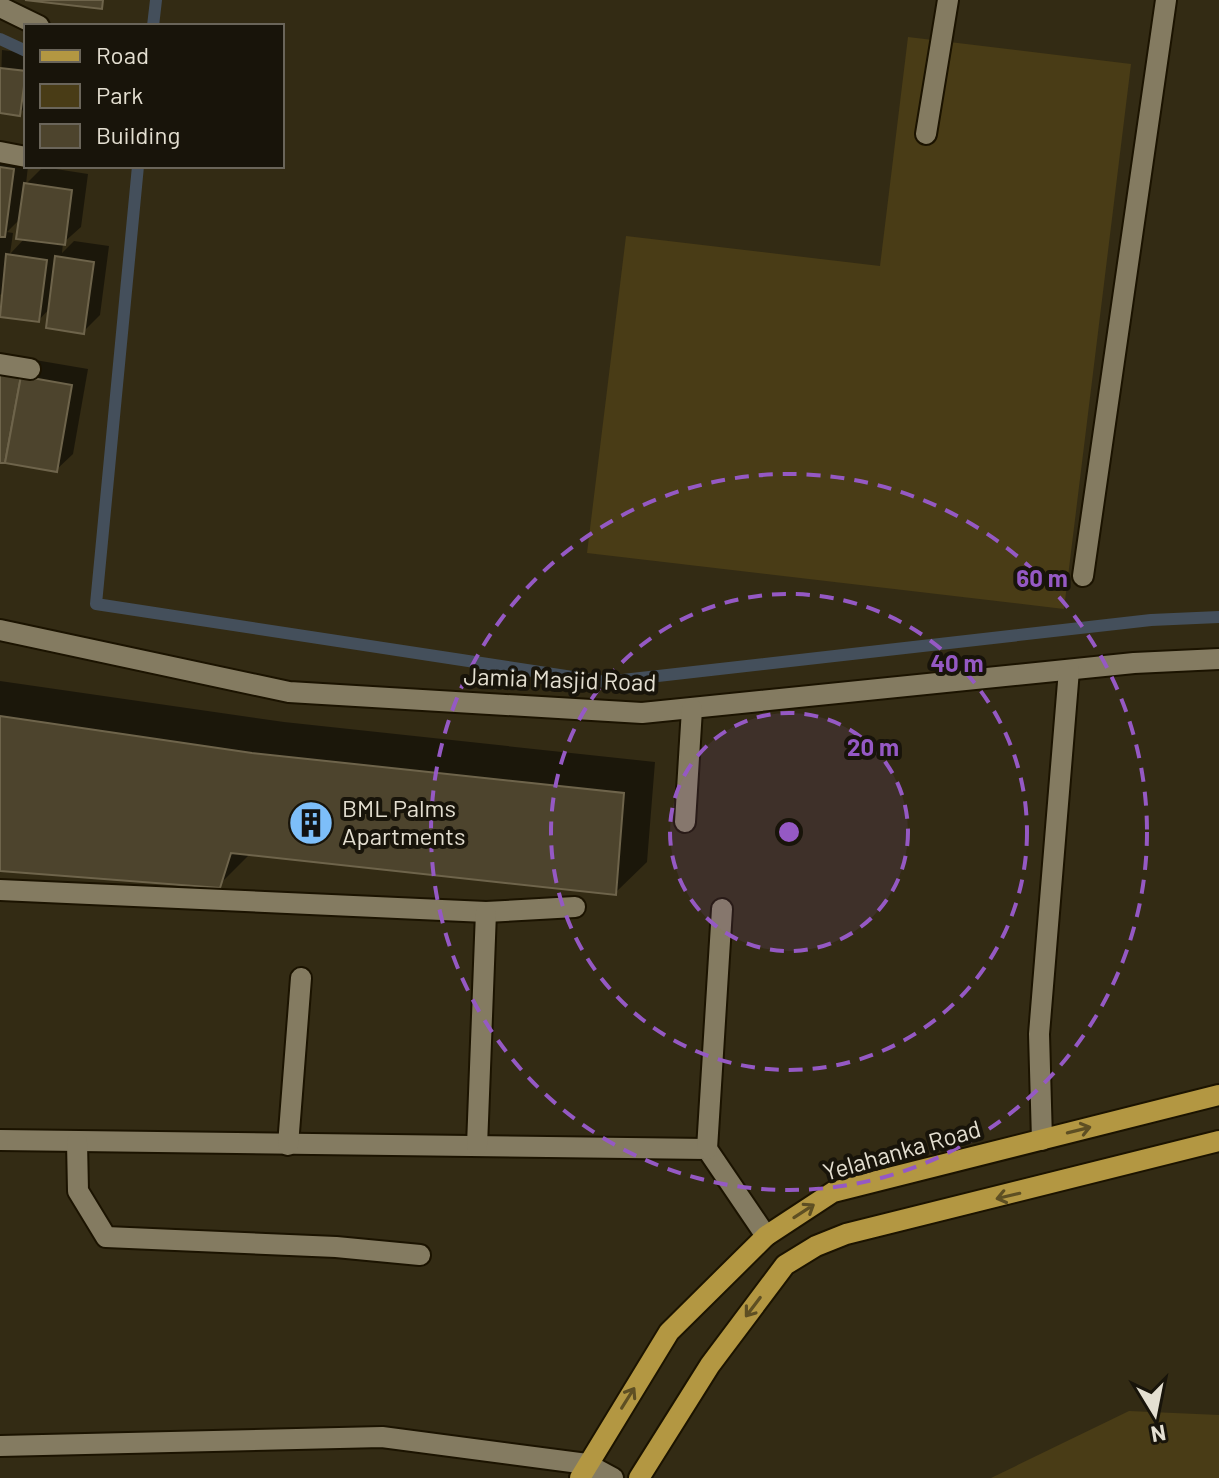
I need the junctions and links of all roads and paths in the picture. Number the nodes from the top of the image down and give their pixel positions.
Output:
1 (948, 0) edge
2 (1166, 0) edge
3 (0, 7) edge
4 (35, 24) edge
5 (926, 134) dead end
6 (0, 152) edge
7 (24, 157) edge
8 (0, 364) edge
9 (30, 369) dead end
10 (1083, 576) dead end
11 (0, 630) edge
12 (1219, 659) edge
13 (1069, 670) junction
14 (692, 709) junction
15 (685, 822) dead end
16 (0, 890) edge
17 (575, 907) dead end
18 (722, 909) dead end
19 (486, 912) junction
20 (301, 978) dead end
21 (1219, 1095) edge
22 (0, 1140) edge
23 (1042, 1140) junction
24 (1219, 1141) edge
25 (77, 1142) junction
26 (288, 1145) junction
27 (477, 1146) junction
28 (707, 1149) junction
29 (766, 1236) junction
30 (420, 1255) dead end
31 (0, 1446) edge
32 (583, 1471) edge
33 (613, 1478) edge
34 (639, 1478) edge

1 - 5 street
2 - 10 street
3 - 4 street
6 - 7 street
8 - 9 street
11 - 14 street, Jamia Masjid Road
12 - 13 street, Jamia Masjid Road
13 - 14 street, Jamia Masjid Road
13 - 23 street
14 - 15 street
16 - 19 street
17 - 19 street
18 - 28 street
19 - 27 street
20 - 26 street
23 -> 21 main road, Yelahanka Road
22 - 25 street
29 -> 23 main road, Yelahanka Road
24 -> 34 main road
25 - 26 street
25 - 30 street
26 - 27 street
27 - 28 street
28 - 29 street
32 -> 29 main road, Yelahanka Road
31 - 32 street
32 - 33 street

